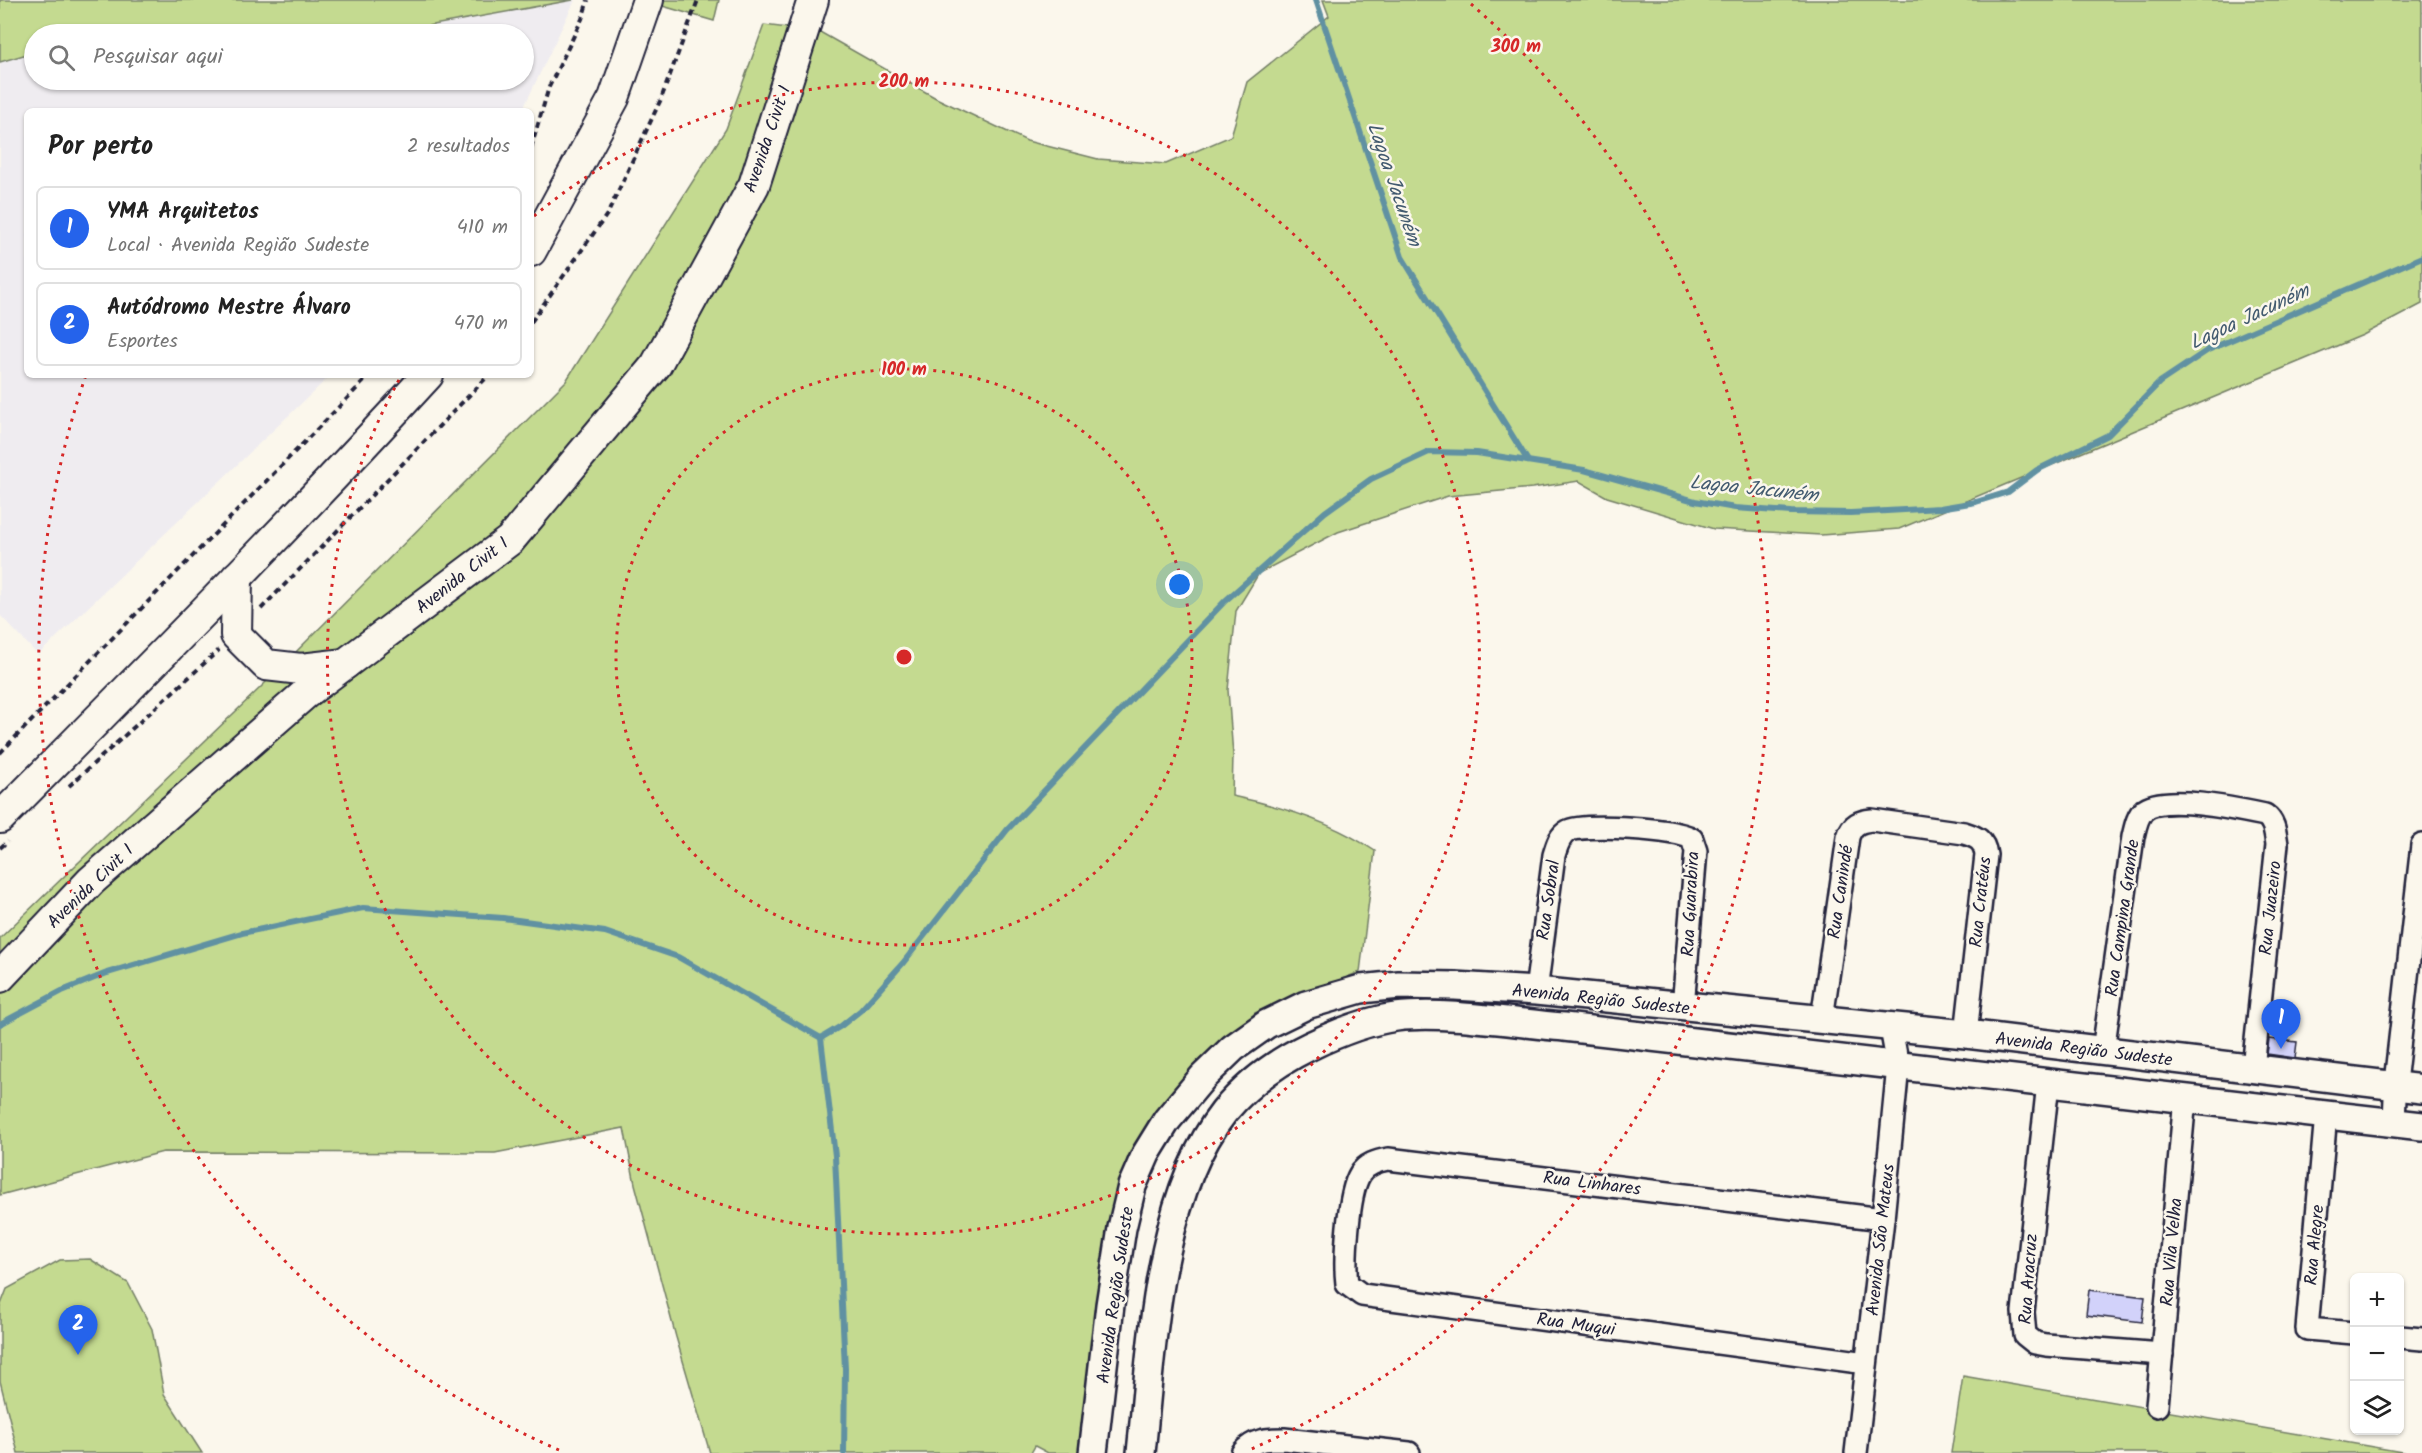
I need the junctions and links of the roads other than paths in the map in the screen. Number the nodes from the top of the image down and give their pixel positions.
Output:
1 (648, 0) edge
2 (813, 0) edge
3 (534, 245) edge
4 (425, 378) edge
5 (237, 577) junction
6 (345, 664) junction
7 (2203, 803) joint
8 (0, 818) edge
9 (1913, 825) joint
10 (1621, 827) joint
11 (2422, 845) edge
12 (0, 977) edge
13 (1536, 991) junction
14 (1656, 1003) junction
15 (1683, 1007) junction
16 (1822, 1019) junction
17 (1891, 1028) junction
18 (1966, 1034) junction
19 (1650, 1036) junction
20 (2103, 1051) junction
21 (1898, 1066) junction
22 (2253, 1068) junction
23 (2048, 1083) junction
24 (2395, 1084) junction
25 (2422, 1089) edge
26 (2185, 1098) junction
27 (2326, 1114) junction
28 (2394, 1122) junction
29 (2422, 1126) edge
30 (1883, 1219) junction
31 (1348, 1227) joint
32 (2350, 1333) edge
33 (2404, 1337) edge
34 (2422, 1339) edge
35 (2162, 1354) junction
36 (1866, 1363) junction
37 (2157, 1406) dead end
38 (1093, 1453) edge
39 (1141, 1453) edge
40 (1242, 1453) edge
41 (1409, 1453) edge
42 (1856, 1453) edge

1 - 3 main road
2 - 6 main road, Avenida Civit I
4 - 5 main road
5 - 6 main road
5 - 8 main road
6 - 12 main road, Avenida Civit I
7 - 20 street, Rua Campina Grande
7 - 22 street, Rua Juazeiro
9 - 16 street, Rua Canindé
9 - 18 street, Rua Cratéus
10 - 13 street, Rua Sobral
10 - 15 street, Rua Guarabira
11 - 24 street
13 - 14 street, Avenida Região Sudeste
13 - 38 street, Avenida Região Sudeste
14 - 15 street, Avenida Região Sudeste
14 - 19 street
15 - 16 street, Avenida Região Sudeste
16 - 17 street, Avenida Região Sudeste
17 - 18 street, Avenida Região Sudeste
17 - 21 street, Avenida São Mateus
18 - 20 street, Avenida Região Sudeste
19 - 21 street, Avenida Região Sudeste
19 - 39 street, Avenida Região Sudeste
20 - 22 street, Avenida Região Sudeste
21 - 23 street, Avenida Região Sudeste
21 - 30 street, Avenida São Mateus
22 - 24 street, Avenida Região Sudeste
23 - 26 street, Avenida Região Sudeste
23 - 35 street, Rua Aracruz
24 - 25 street, Avenida Região Sudeste
24 - 28 street
26 - 27 street, Avenida Região Sudeste
26 - 35 street, Rua Vila Velha
27 - 28 street, Avenida Região Sudeste
27 - 32 street, Rua Alegre
28 - 29 street, Avenida Região Sudeste
30 - 31 street, Rua Linhares
30 - 36 street, Avenida São Mateus
31 - 36 street, Rua Muqui
33 - 34 street
35 - 37 street, Rua Vila Velha
36 - 42 street, Avenida São Mateus
40 - 41 street

